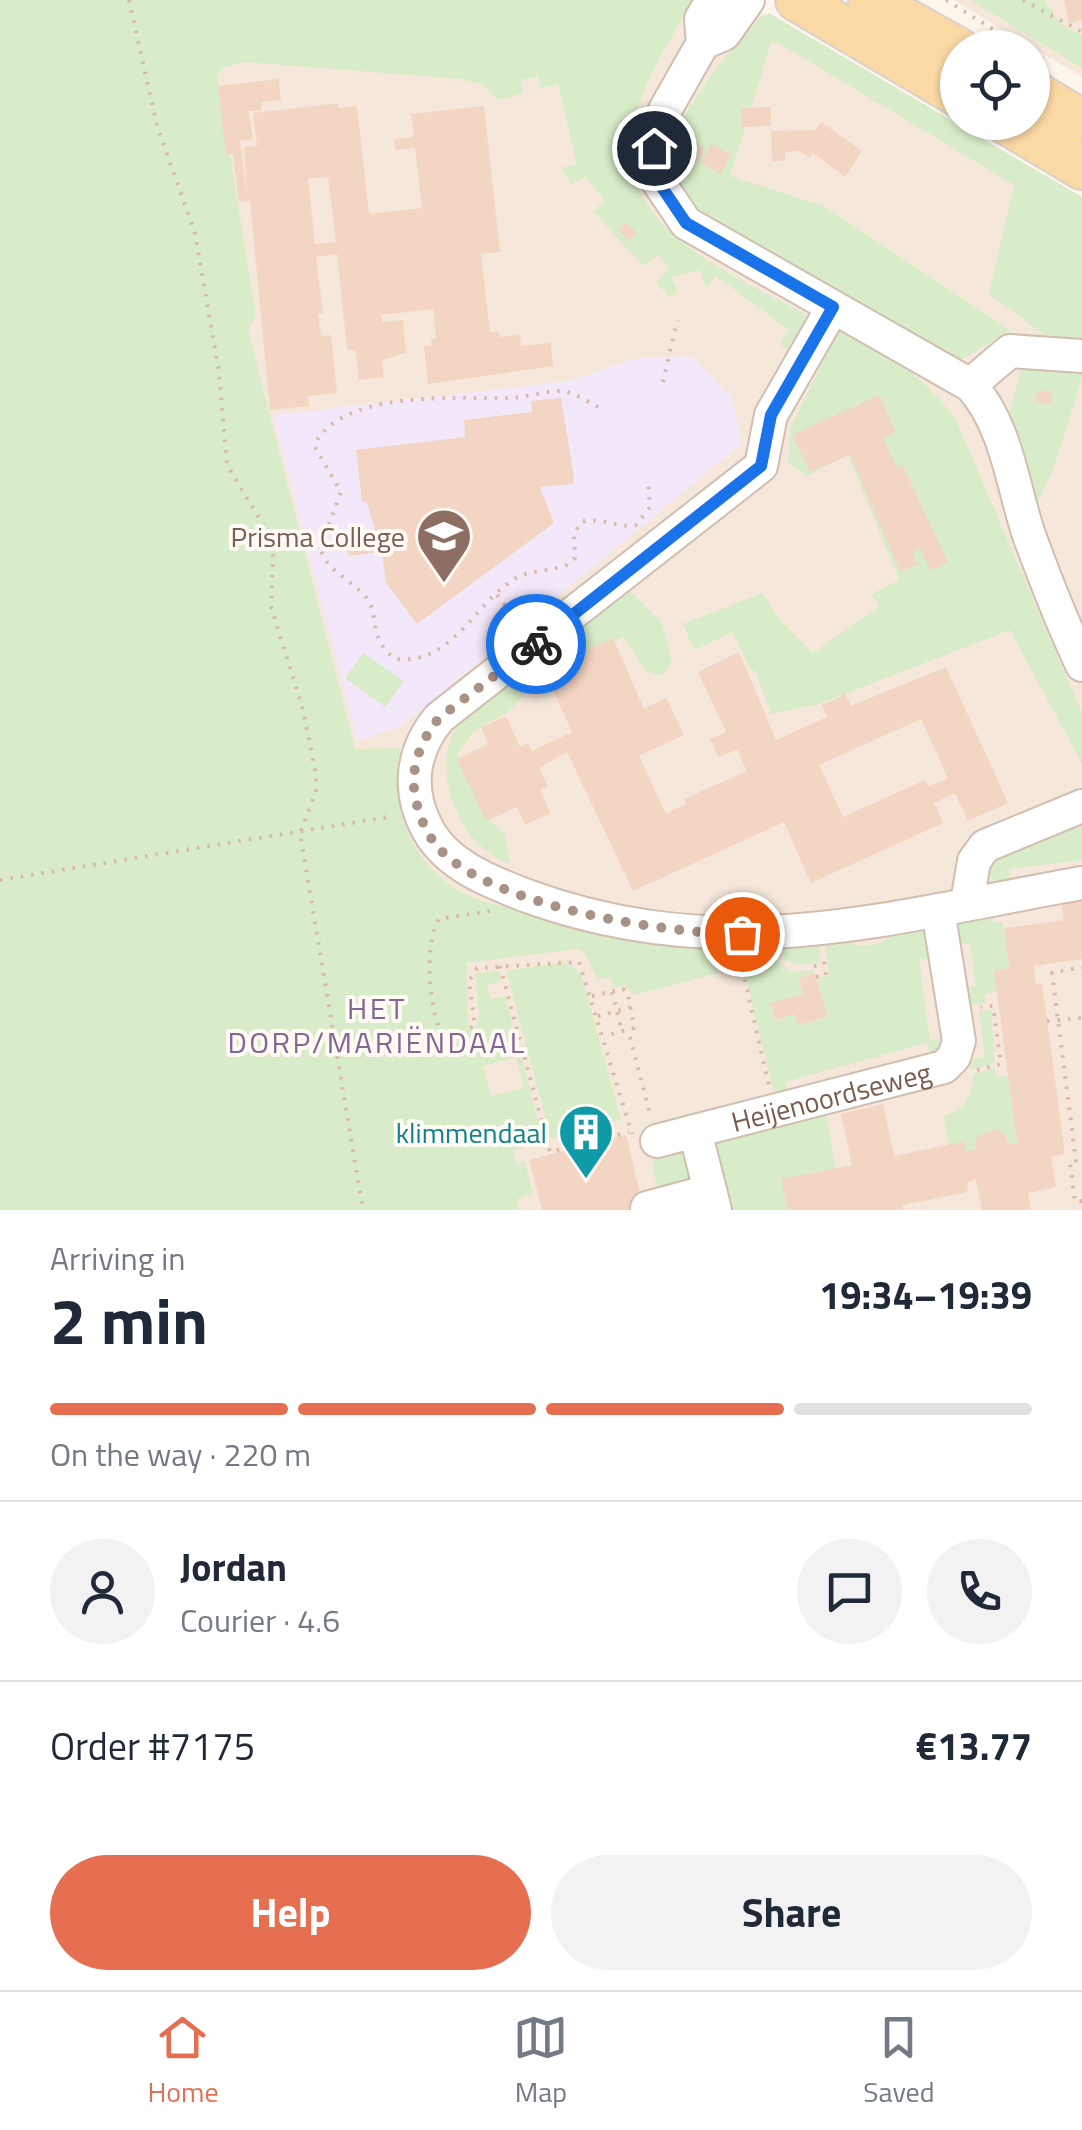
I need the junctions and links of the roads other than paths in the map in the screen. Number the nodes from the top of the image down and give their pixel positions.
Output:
1 (712, 0) edge
2 (748, 0) edge
3 (797, 0) edge
4 (870, 0) edge
5 (940, 39) edge
6 (702, 43) junction
7 (940, 84) edge
8 (1050, 101) edge
9 (1082, 120) edge
10 (1035, 140) edge
11 (1082, 168) edge
12 (833, 307) junction
13 (1082, 356) edge
14 (970, 385) junction
15 (1082, 664) edge
16 (1082, 806) edge
17 (1082, 883) edge
18 (953, 907) junction
19 (696, 1131) junction
20 (641, 1140) road end
21 (712, 1200) edge
22 (647, 1208) edge

1 - 6 street
2 - 6 street
3 - 7 main road
4 - 5 main road
6 - 12 street
8 - 9 main road
10 - 11 main road
12 - 14 street
12 - 18 street
13 - 14 street
14 - 15 street
16 - 18 street, Heijenoordseweg
17 - 18 street
18 - 19 street, Heijenoordseweg
19 - 20 street
19 - 21 street, Heijenoordseweg
21 - 22 street

